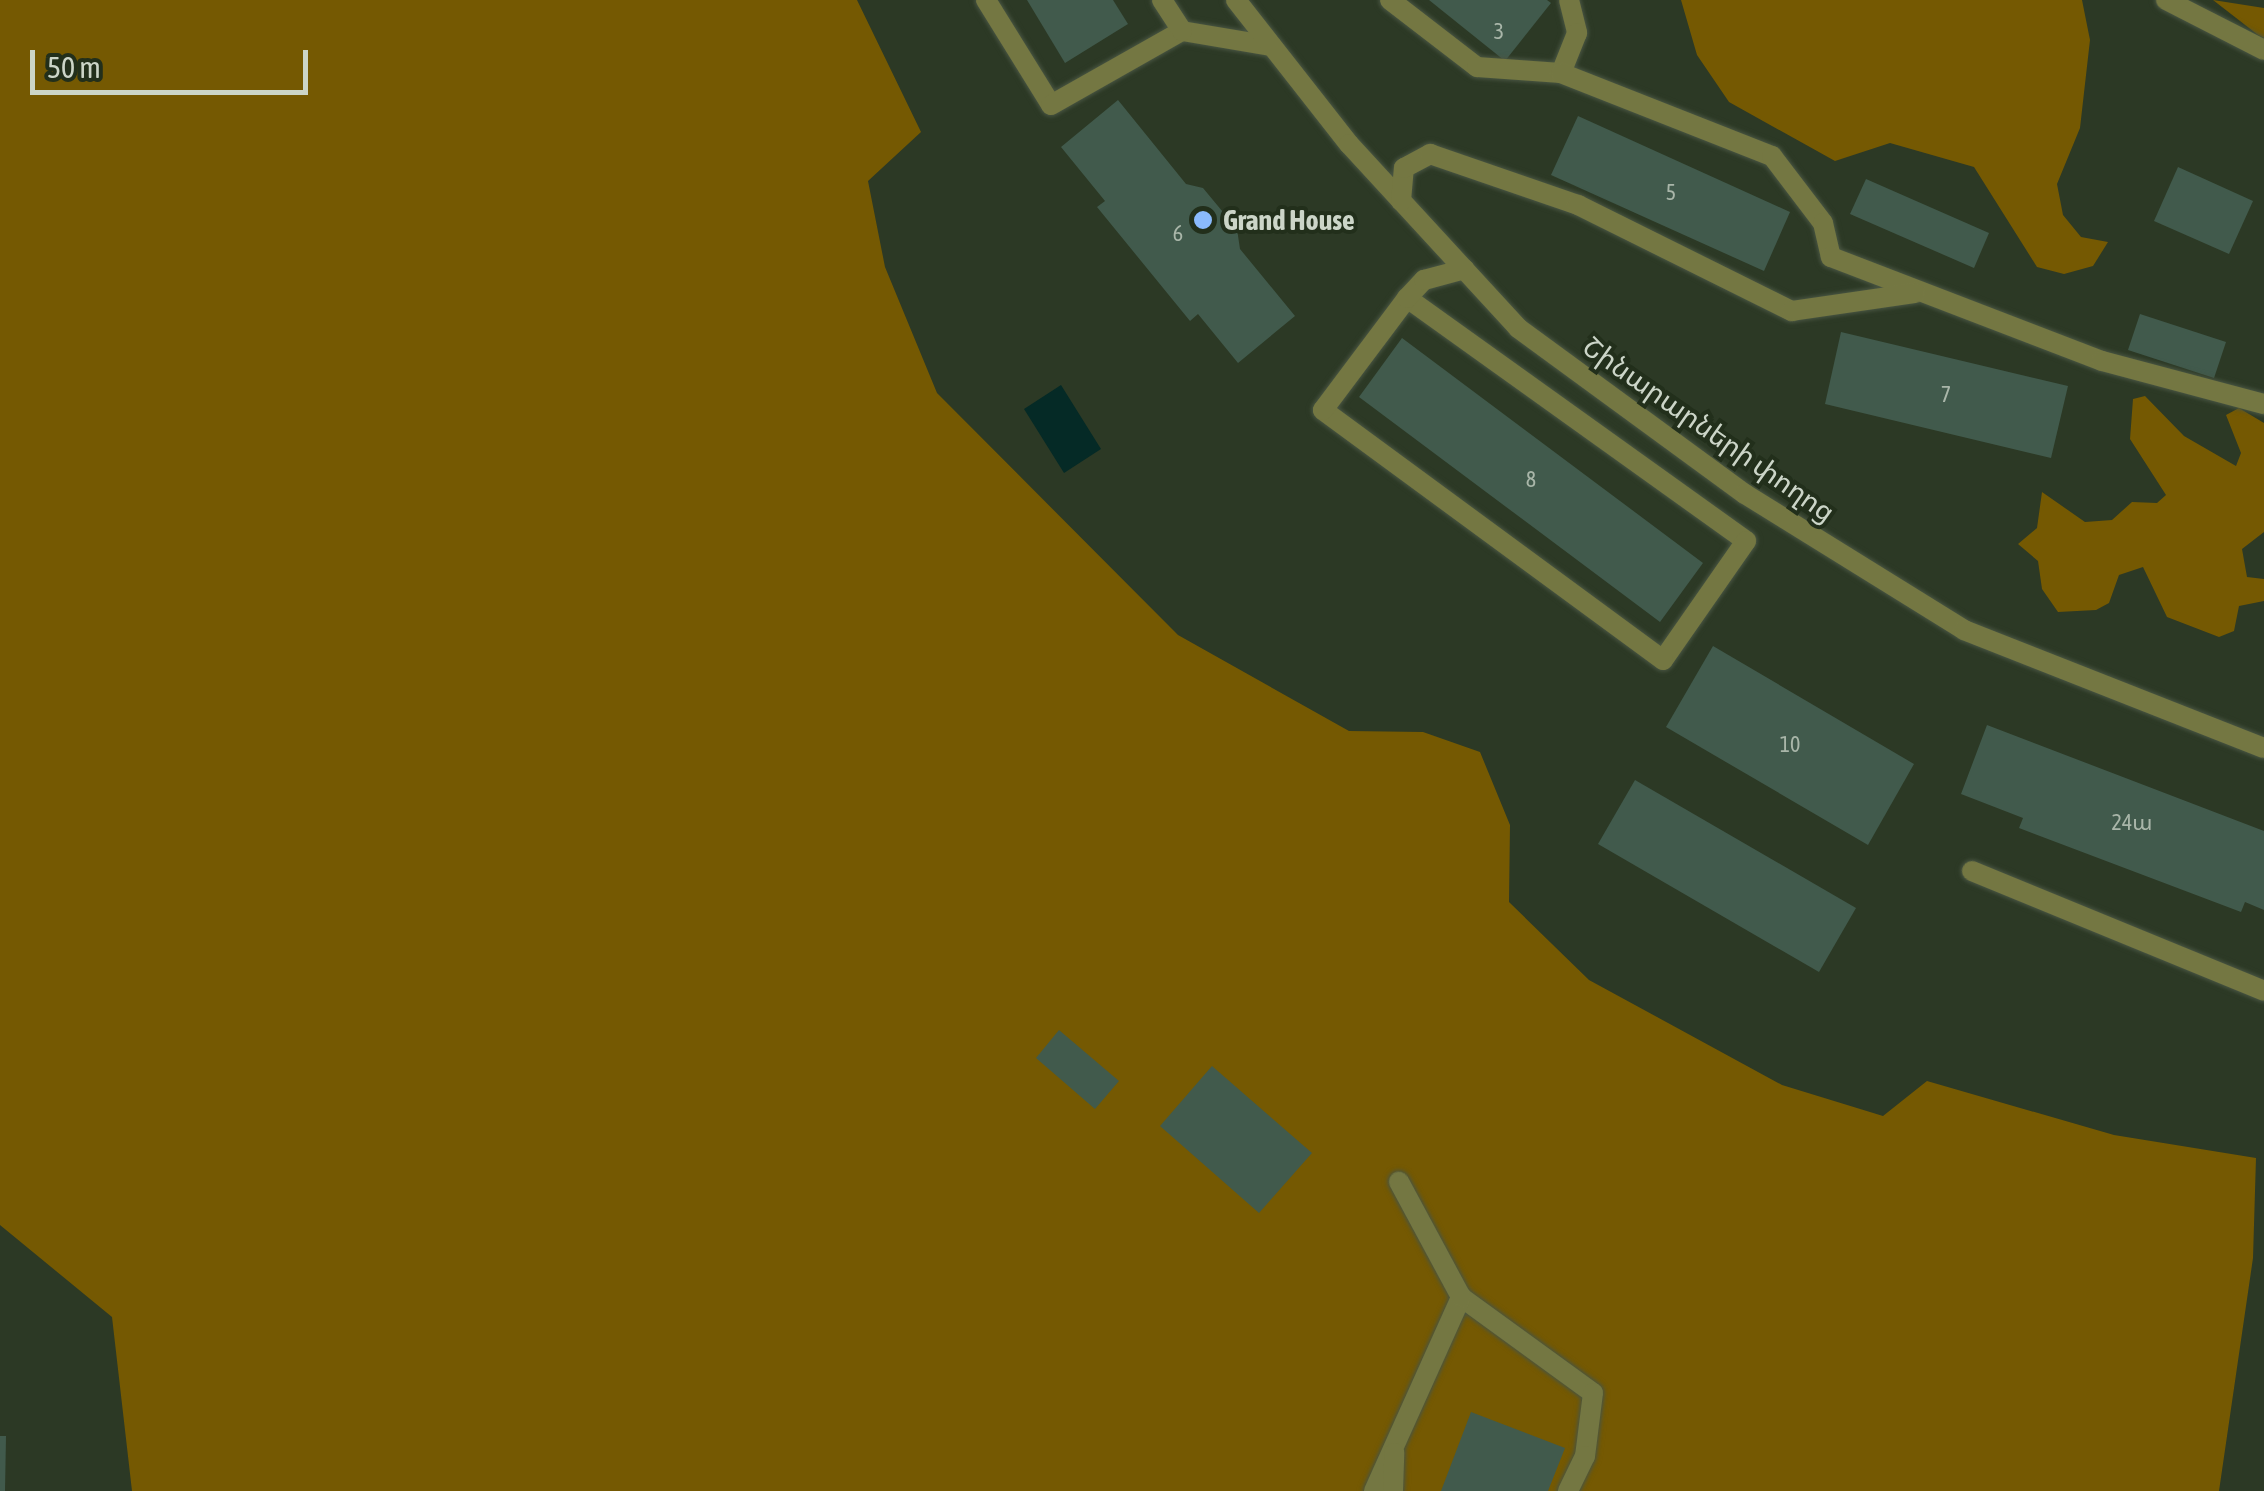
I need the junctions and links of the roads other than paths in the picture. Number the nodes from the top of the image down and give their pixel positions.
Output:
1 (986, 0) edge
2 (1162, 0) edge
3 (1236, 0) edge
4 (1390, 0) edge
5 (1570, 0) edge
6 (2166, 0) edge
7 (1182, 31) junction
8 (1272, 46) junction
9 (2264, 50) edge
10 (1561, 74) junction
11 (1401, 200) junction
12 (1465, 270) junction
13 (1920, 292) junction
14 (1407, 298) junction
15 (2264, 404) edge
16 (2264, 748) edge
17 (1972, 871) dead end
18 (2264, 990) edge
19 (1399, 1182) dead end
20 (1461, 1296) junction
21 (1394, 1443) junction
22 (1374, 1491) edge
23 (1393, 1491) edge
24 (1568, 1491) edge

1 - 7 street
2 - 7 street
3 - 8 street, Շինարարների փողոց
4 - 10 street
5 - 10 street
6 - 9 street
7 - 8 street
8 - 11 street, Շինարարների փողոց
10 - 13 street
11 - 12 street, Շինարարների փողոց
11 - 13 street
12 - 14 street
12 - 16 street, Շինարարների փողոց
13 - 15 street
14 - 14 street
17 - 18 street
19 - 20 street
20 - 21 street
20 - 24 street
21 - 22 street
21 - 23 street

